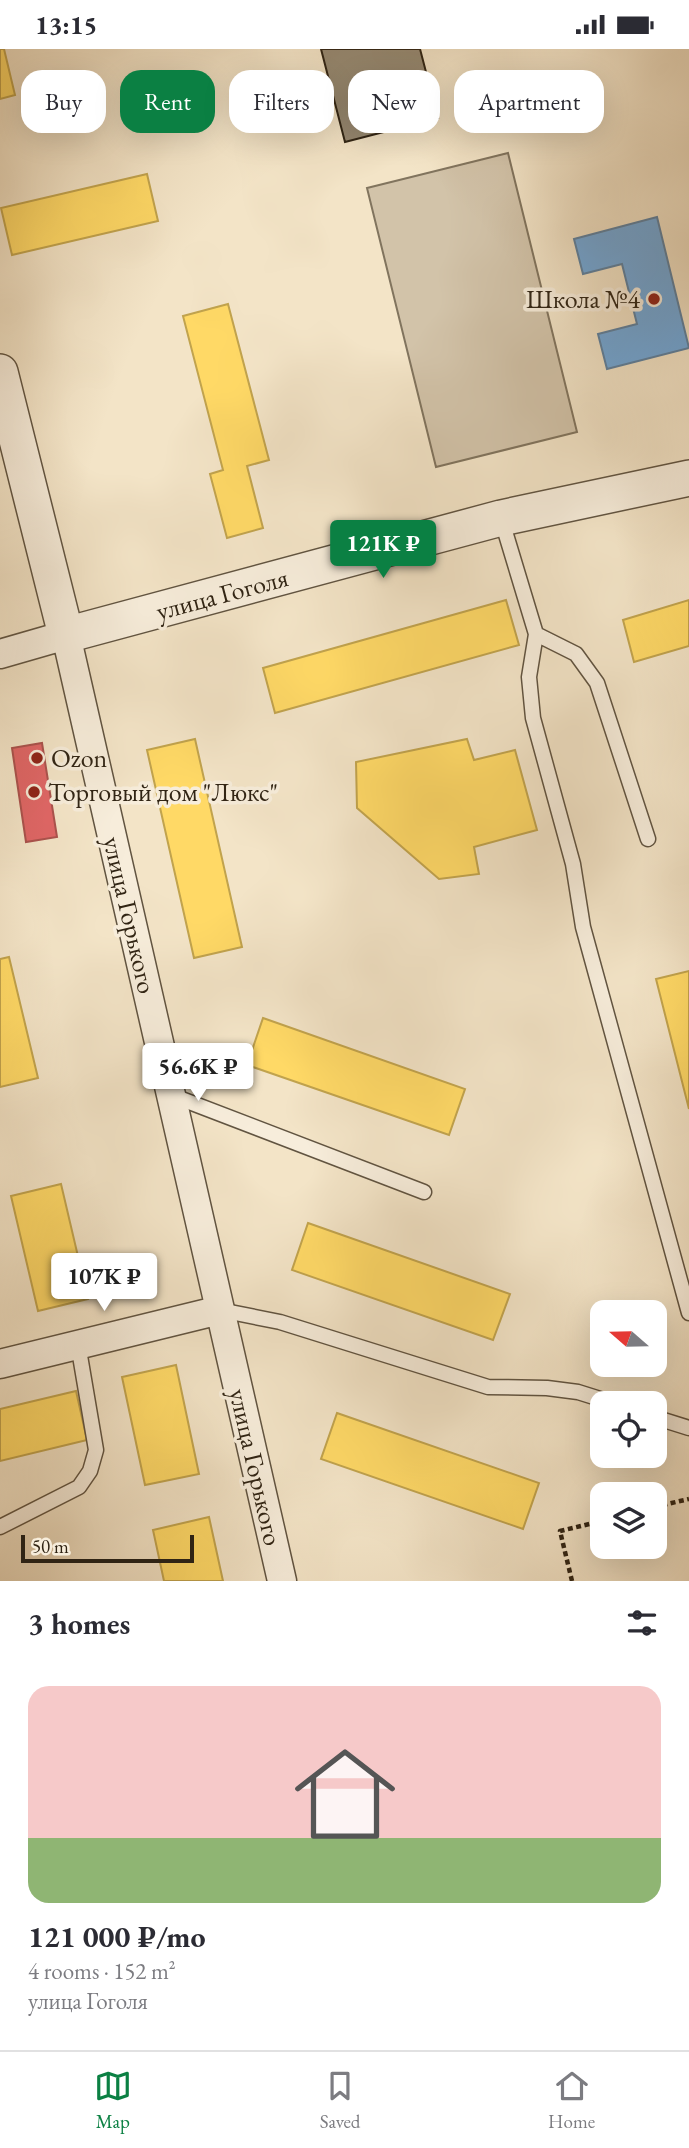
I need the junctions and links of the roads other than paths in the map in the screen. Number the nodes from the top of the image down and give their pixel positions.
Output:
1 (0, 372) edge
2 (689, 478) edge
3 (502, 518) junction
4 (536, 634) junction
5 (66, 635) junction
6 (0, 654) edge
7 (648, 839) dead end
8 (171, 1095) junction
9 (424, 1192) dead end
10 (219, 1310) junction
11 (689, 1313) edge
12 (78, 1344) junction
13 (0, 1364) edge
14 (590, 1396) edge
15 (667, 1421) edge
16 (689, 1428) edge
17 (0, 1527) edge
18 (282, 1581) edge

1 - 5 street, улица Горького
2 - 3 street, улица Гоголя
3 - 4 lane
3 - 5 street, улица Гоголя
4 - 7 lane
4 - 11 lane
5 - 6 street, улица Гоголя
5 - 8 street, улица Горького
8 - 9 lane
8 - 10 street, улица Горького
10 - 12 street
10 - 14 lane
10 - 18 street, улица Горького
12 - 13 street
12 - 17 lane
15 - 16 lane

